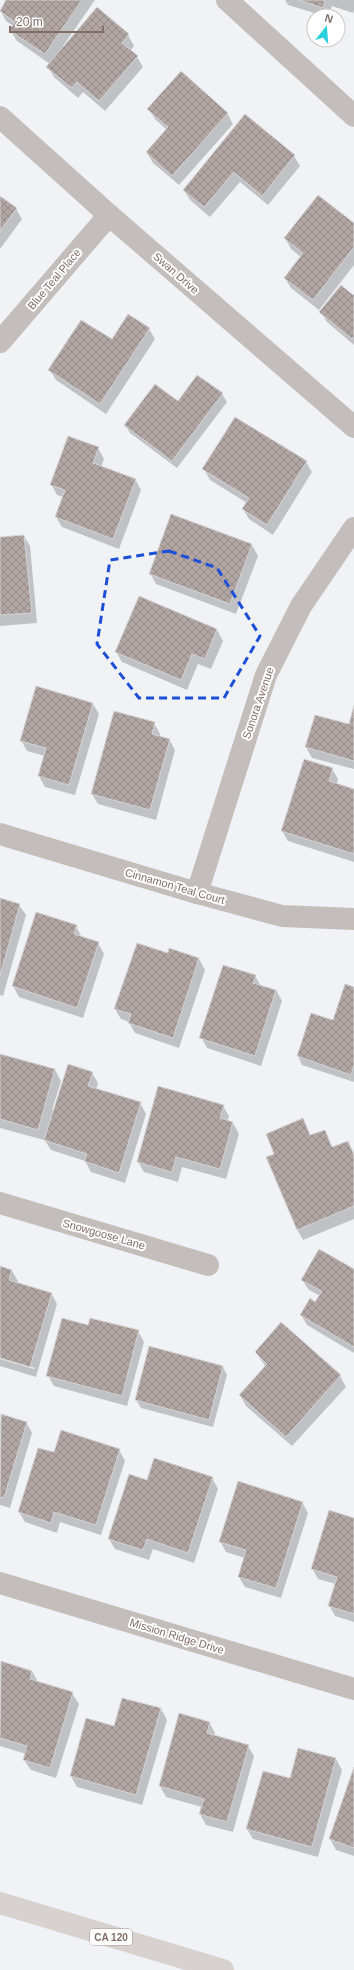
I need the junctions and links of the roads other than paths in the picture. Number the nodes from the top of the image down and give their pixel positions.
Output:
1 (227, 0) edge
2 (354, 116) edge
3 (0, 118) edge
4 (109, 215) junction
5 (0, 342) edge
6 (354, 426) edge
7 (354, 528) edge
8 (0, 834) edge
9 (197, 893) junction
10 (354, 919) edge
11 (0, 1203) edge
12 (208, 1264) dead end
13 (0, 1583) edge
14 (354, 1689) edge
15 (0, 1903) edge
16 (223, 1970) edge

1 - 2 street
3 - 4 street, Swan Drive
4 - 5 street, Blue Teal Place
4 - 6 street, Swan Drive
7 - 9 street, Sonora Avenue
8 - 9 street, Cinnamon Teal Court
9 - 10 street, Cinnamon Teal Court
11 - 12 street, Snowgoose Lane
13 - 14 street, Mission Ridge Drive
15 - 16 highway, CA 120

